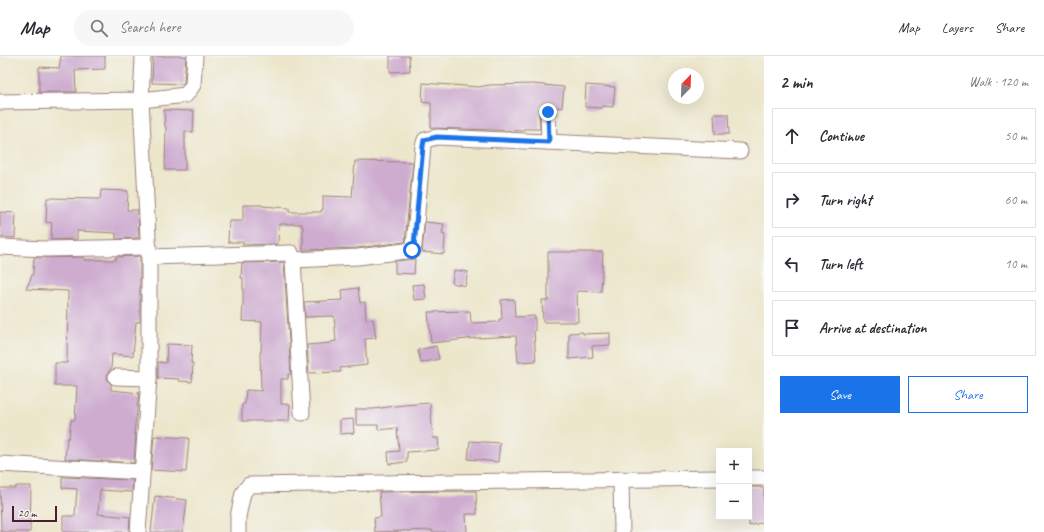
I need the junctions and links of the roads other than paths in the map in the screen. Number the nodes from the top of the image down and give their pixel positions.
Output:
1 (143, 56) edge
2 (195, 56) edge
3 (141, 100) junction
4 (0, 102) edge
5 (548, 112) dead end
6 (549, 142) junction
7 (740, 151) dead end
8 (0, 247) edge
9 (149, 252) junction
10 (293, 260) junction
11 (116, 377) dead end
12 (149, 378) junction
13 (302, 413) dead end
14 (0, 464) edge
15 (142, 472) junction
16 (716, 478) edge
17 (752, 478) edge
18 (764, 478) edge
19 (621, 479) junction
20 (138, 532) edge
21 (238, 532) edge
22 (622, 532) edge

1 - 3 street
2 - 3 street
3 - 4 street
3 - 9 street
5 - 6 street
6 - 7 street
6 - 10 street
8 - 9 street
9 - 10 street
9 - 12 street
10 - 13 street
11 - 12 street
12 - 15 street
14 - 15 street
15 - 20 street
16 - 19 street
17 - 18 street
19 - 21 street
19 - 22 street

